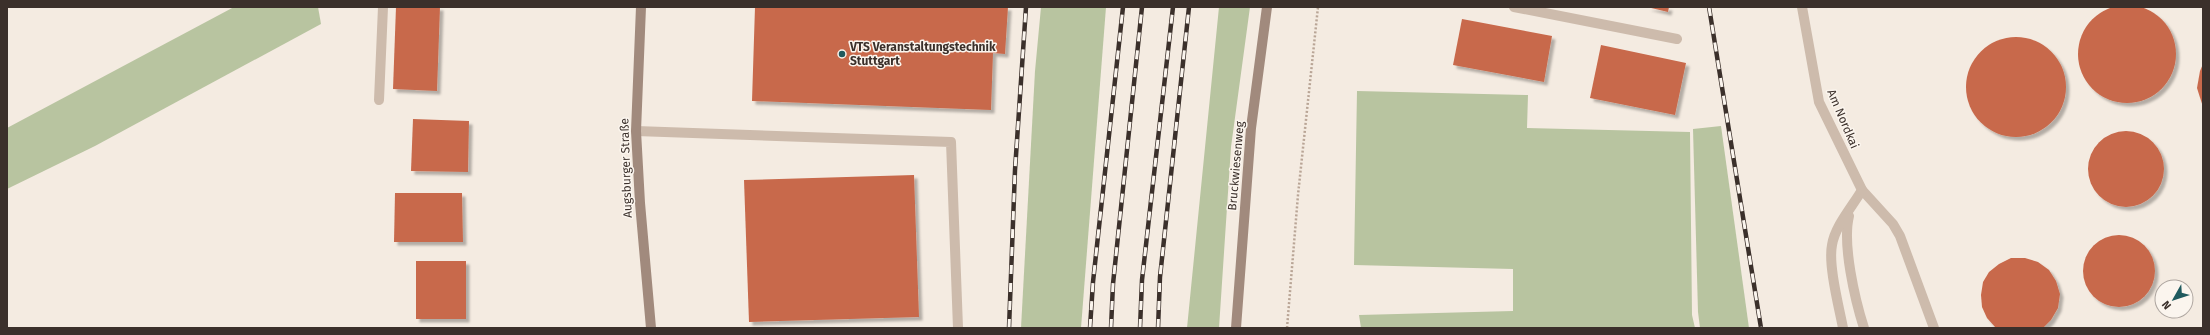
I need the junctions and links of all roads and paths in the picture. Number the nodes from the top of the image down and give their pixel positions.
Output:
1 (383, 7) edge
2 (641, 7) edge
3 (1267, 7) edge
4 (1318, 7) edge
5 (1514, 7) edge
6 (1802, 7) edge
7 (1677, 40) dead end
8 (379, 100) dead end
9 (636, 131) junction
10 (1862, 190) junction
11 (1852, 207) junction
12 (651, 328) edge
13 (958, 328) edge
14 (1236, 328) edge
15 (1287, 328) edge
16 (1843, 328) edge
17 (1864, 328) edge
18 (1934, 328) edge

1 - 8 street
2 - 9 street, Augsburger Straße
3 - 14 street, Bruckwiesenweg
4 - 15 path
5 - 7 street
6 - 10 street, Am Nordkai
9 - 12 street, Augsburger Straße
9 - 13 street
10 - 11 street
10 - 18 street, Am Nordkai
11 - 16 street
11 - 17 street

